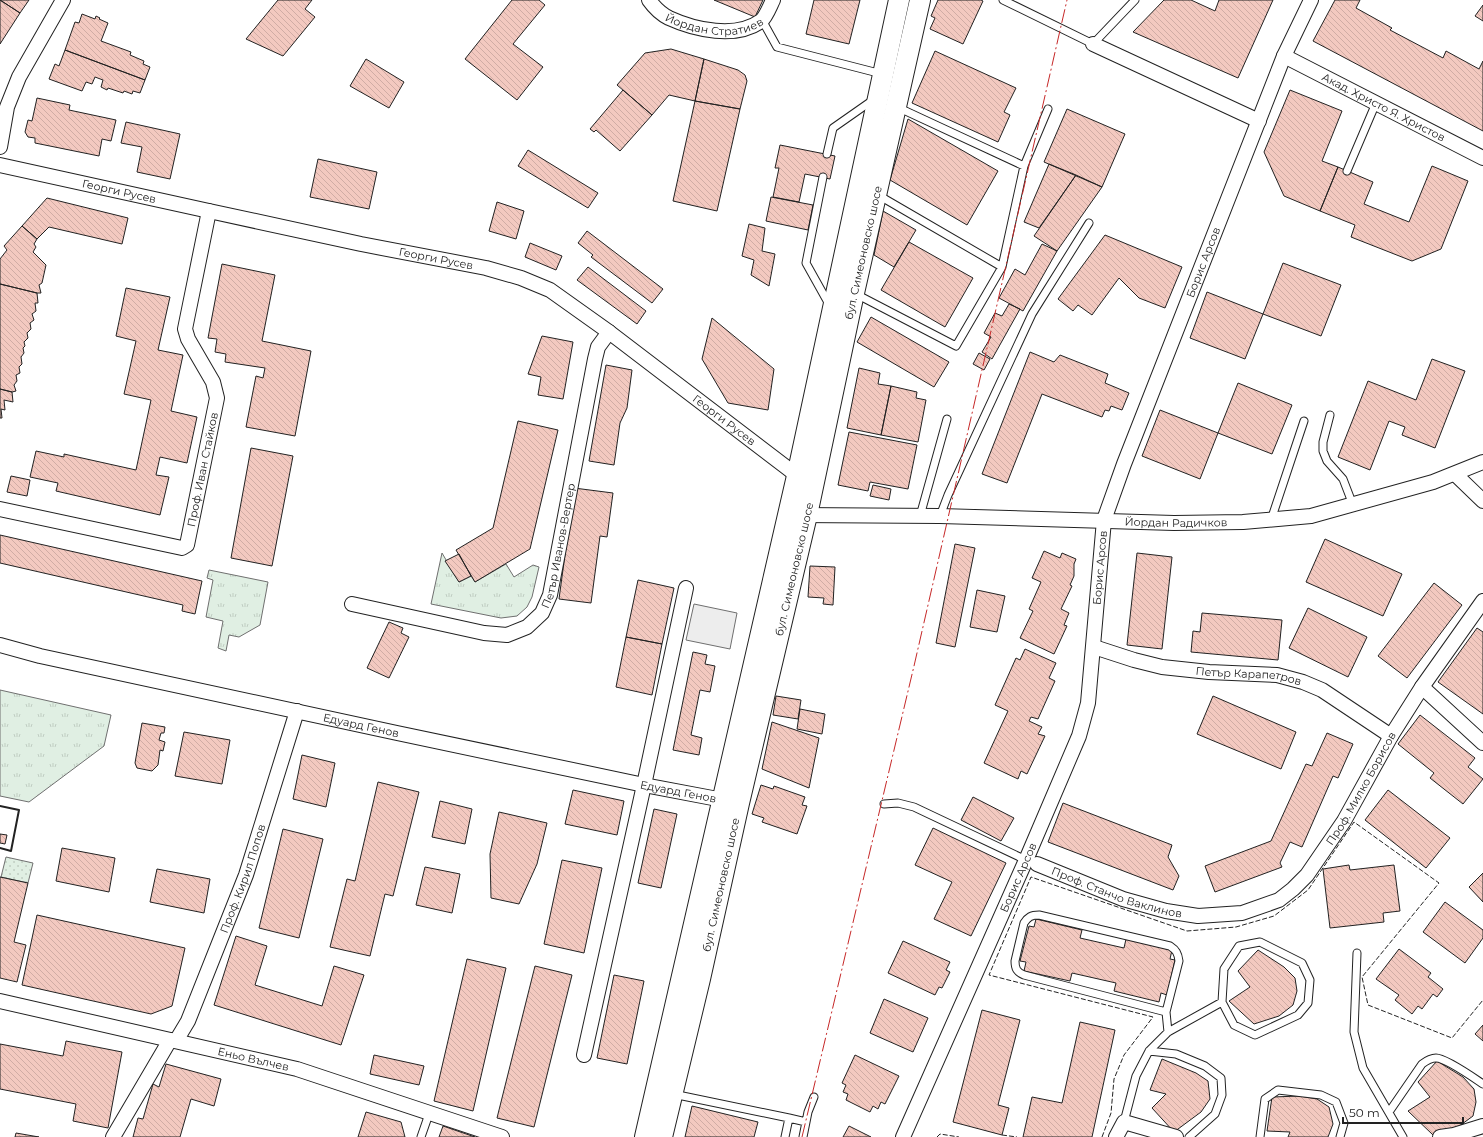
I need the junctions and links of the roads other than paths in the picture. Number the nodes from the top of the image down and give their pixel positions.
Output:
1 (63, 0) edge
2 (649, 0) edge
3 (773, 0) edge
4 (899, 0) edge
5 (920, 0) edge
6 (1003, 0) edge
7 (1135, 0) edge
8 (1311, 0) edge
9 (762, 20) junction
10 (1093, 44) junction
11 (1284, 56) junction
12 (883, 74) junction
13 (878, 97) junction
14 (1376, 103) junction
15 (895, 106) junction
16 (1048, 109) dead end
17 (1259, 121) junction
18 (0, 147) edge
19 (827, 154) dead end
20 (1483, 158) edge
21 (0, 165) edge
22 (1024, 166) junction
23 (1347, 171) dead end
24 (823, 177) dead end
25 (876, 194) junction
26 (209, 211) junction
27 (1089, 223) dead end
28 (1002, 267) junction
29 (854, 293) junction
30 (832, 310) junction
31 (609, 332) junction
32 (1330, 415) dead end
33 (947, 420) dead end
34 (1304, 421) dead end
35 (1483, 462) edge
36 (1455, 474) junction
37 (805, 481) junction
38 (1483, 501) edge
39 (1353, 505) junction
40 (0, 509) edge
41 (797, 514) junction
42 (920, 516) junction
43 (940, 516) junction
44 (1104, 520) junction
45 (1271, 520) junction
46 (686, 588) dead end
47 (1483, 601) edge
48 (352, 604) dead end
49 (0, 645) edge
50 (1094, 647) junction
51 (1422, 687) junction
52 (297, 711) junction
53 (1391, 736) junction
54 (1483, 744) edge
55 (644, 785) junction
56 (723, 800) junction
57 (884, 804) dead end
58 (1032, 862) junction
59 (1198, 916) joint
60 (1357, 953) dead end
61 (0, 1001) edge
62 (1222, 1002) junction
63 (1166, 1012) junction
64 (1168, 1032) junction
65 (173, 1040) junction
66 (1149, 1050) junction
67 (584, 1055) dead end
68 (1483, 1084) edge
69 (673, 1094) junction
70 (814, 1097) dead end
71 (1389, 1112) junction
72 (429, 1114) junction
73 (789, 1118) junction
74 (806, 1122) junction
75 (1124, 1122) junction
76 (1483, 1126) edge
77 (113, 1137) edge
78 (422, 1137) edge
79 (502, 1137) edge
80 (645, 1137) edge
81 (662, 1137) edge
82 (785, 1137) edge
83 (803, 1137) edge
84 (903, 1137) edge
85 (1116, 1137) edge
86 (1176, 1137) edge
87 (1189, 1137) edge
88 (1260, 1137) edge
89 (1340, 1137) edge
90 (1404, 1137) edge
91 (1440, 1137) edge

1 - 18 street
2 - 9 street, Йордан Стратиев
3 - 9 street, Йордан Стратиев
4 - 12 main road, бул. Симеоновско шосе
5 - 15 main road, бул. Симеоновско шосе
6 - 10 lane
7 - 10 lane
8 - 11 street, Борис Арсов
9 - 12 lane
10 - 17 street
11 - 14 street, Акад. Христо Я. Христов
11 - 17 street, Борис Арсов
12 - 13 main road, бул. Симеоновско шосе
13 - 19 lane
13 - 30 main road, бул. Симеоновско шосе
14 - 20 street, Акад. Христо Я. Христов
14 - 23 lane
15 - 22 lane
15 - 25 main road, бул. Симеоновско шосе
16 - 22 lane
17 - 44 street, Борис Арсов
21 - 26 street, Георги Русев
22 - 28 lane
24 - 30 lane
25 - 28 lane
25 - 29 main road, бул. Симеоновско шосе
26 - 31 street, Георги Русев
26 - 40 street, Проф. Иван Стайков
27 - 43 lane
28 - 29 lane
29 - 37 main road, бул. Симеоновско шосе
30 - 37 main road, бул. Симеоновско шосе
31 - 37 street, Георги Русев
31 - 48 street, Петър Иванов-Вертер
32 - 39 lane
33 - 42 lane
34 - 45 lane
35 - 36 street, Йордан Радичков
36 - 38 street
36 - 39 street, Йордан Радичков
37 - 41 main road, бул. Симеоновско шосе
39 - 45 street, Йордан Радичков
41 - 42 street, Йордан Радичков
41 - 56 main road, бул. Симеоновско шосе
41 - 69 main road, бул. Симеоновско шосе
42 - 43 street, Йордан Радичков
43 - 44 street, Йордан Радичков
44 - 45 street, Йордан Радичков
44 - 50 street, Борис Арсов
46 - 55 street
47 - 51 street, Проф. Милко Борисов
49 - 52 street, Едуард Генов
50 - 53 street, Петър Карапетров
50 - 58 street, Борис Арсов
51 - 53 street, Проф. Милко Борисов
51 - 54 street
52 - 55 street, Едуард Генов
52 - 65 street, Проф. Кирил Попов
53 - 59 street, Проф. Милко Борисов
55 - 56 street, Едуард Генов
55 - 67 street
56 - 80 main road, бул. Симеоновско шосе
57 - 58 lane
58 - 59 street, Проф. Станчо Ваклинов
58 - 84 street, Борис Арсов
60 - 71 lane
61 - 65 street, Еньо Вълчев
62 - 62 lane
62 - 64 lane
63 - 63 lane
63 - 64 lane
64 - 66 lane
65 - 72 street, Еньо Вълчев
65 - 77 street, Проф. Кирил Попов
66 - 75 lane
66 - 87 lane
68 - 71 lane
69 - 73 lane
69 - 81 main road, бул. Симеоновско шосе
70 - 74 lane
71 - 90 lane
72 - 78 lane
72 - 79 street, Еньо Вълчев
73 - 74 lane
73 - 82 lane
74 - 83 lane
75 - 85 street
75 - 86 street
76 - 91 street
88 - 89 lane

